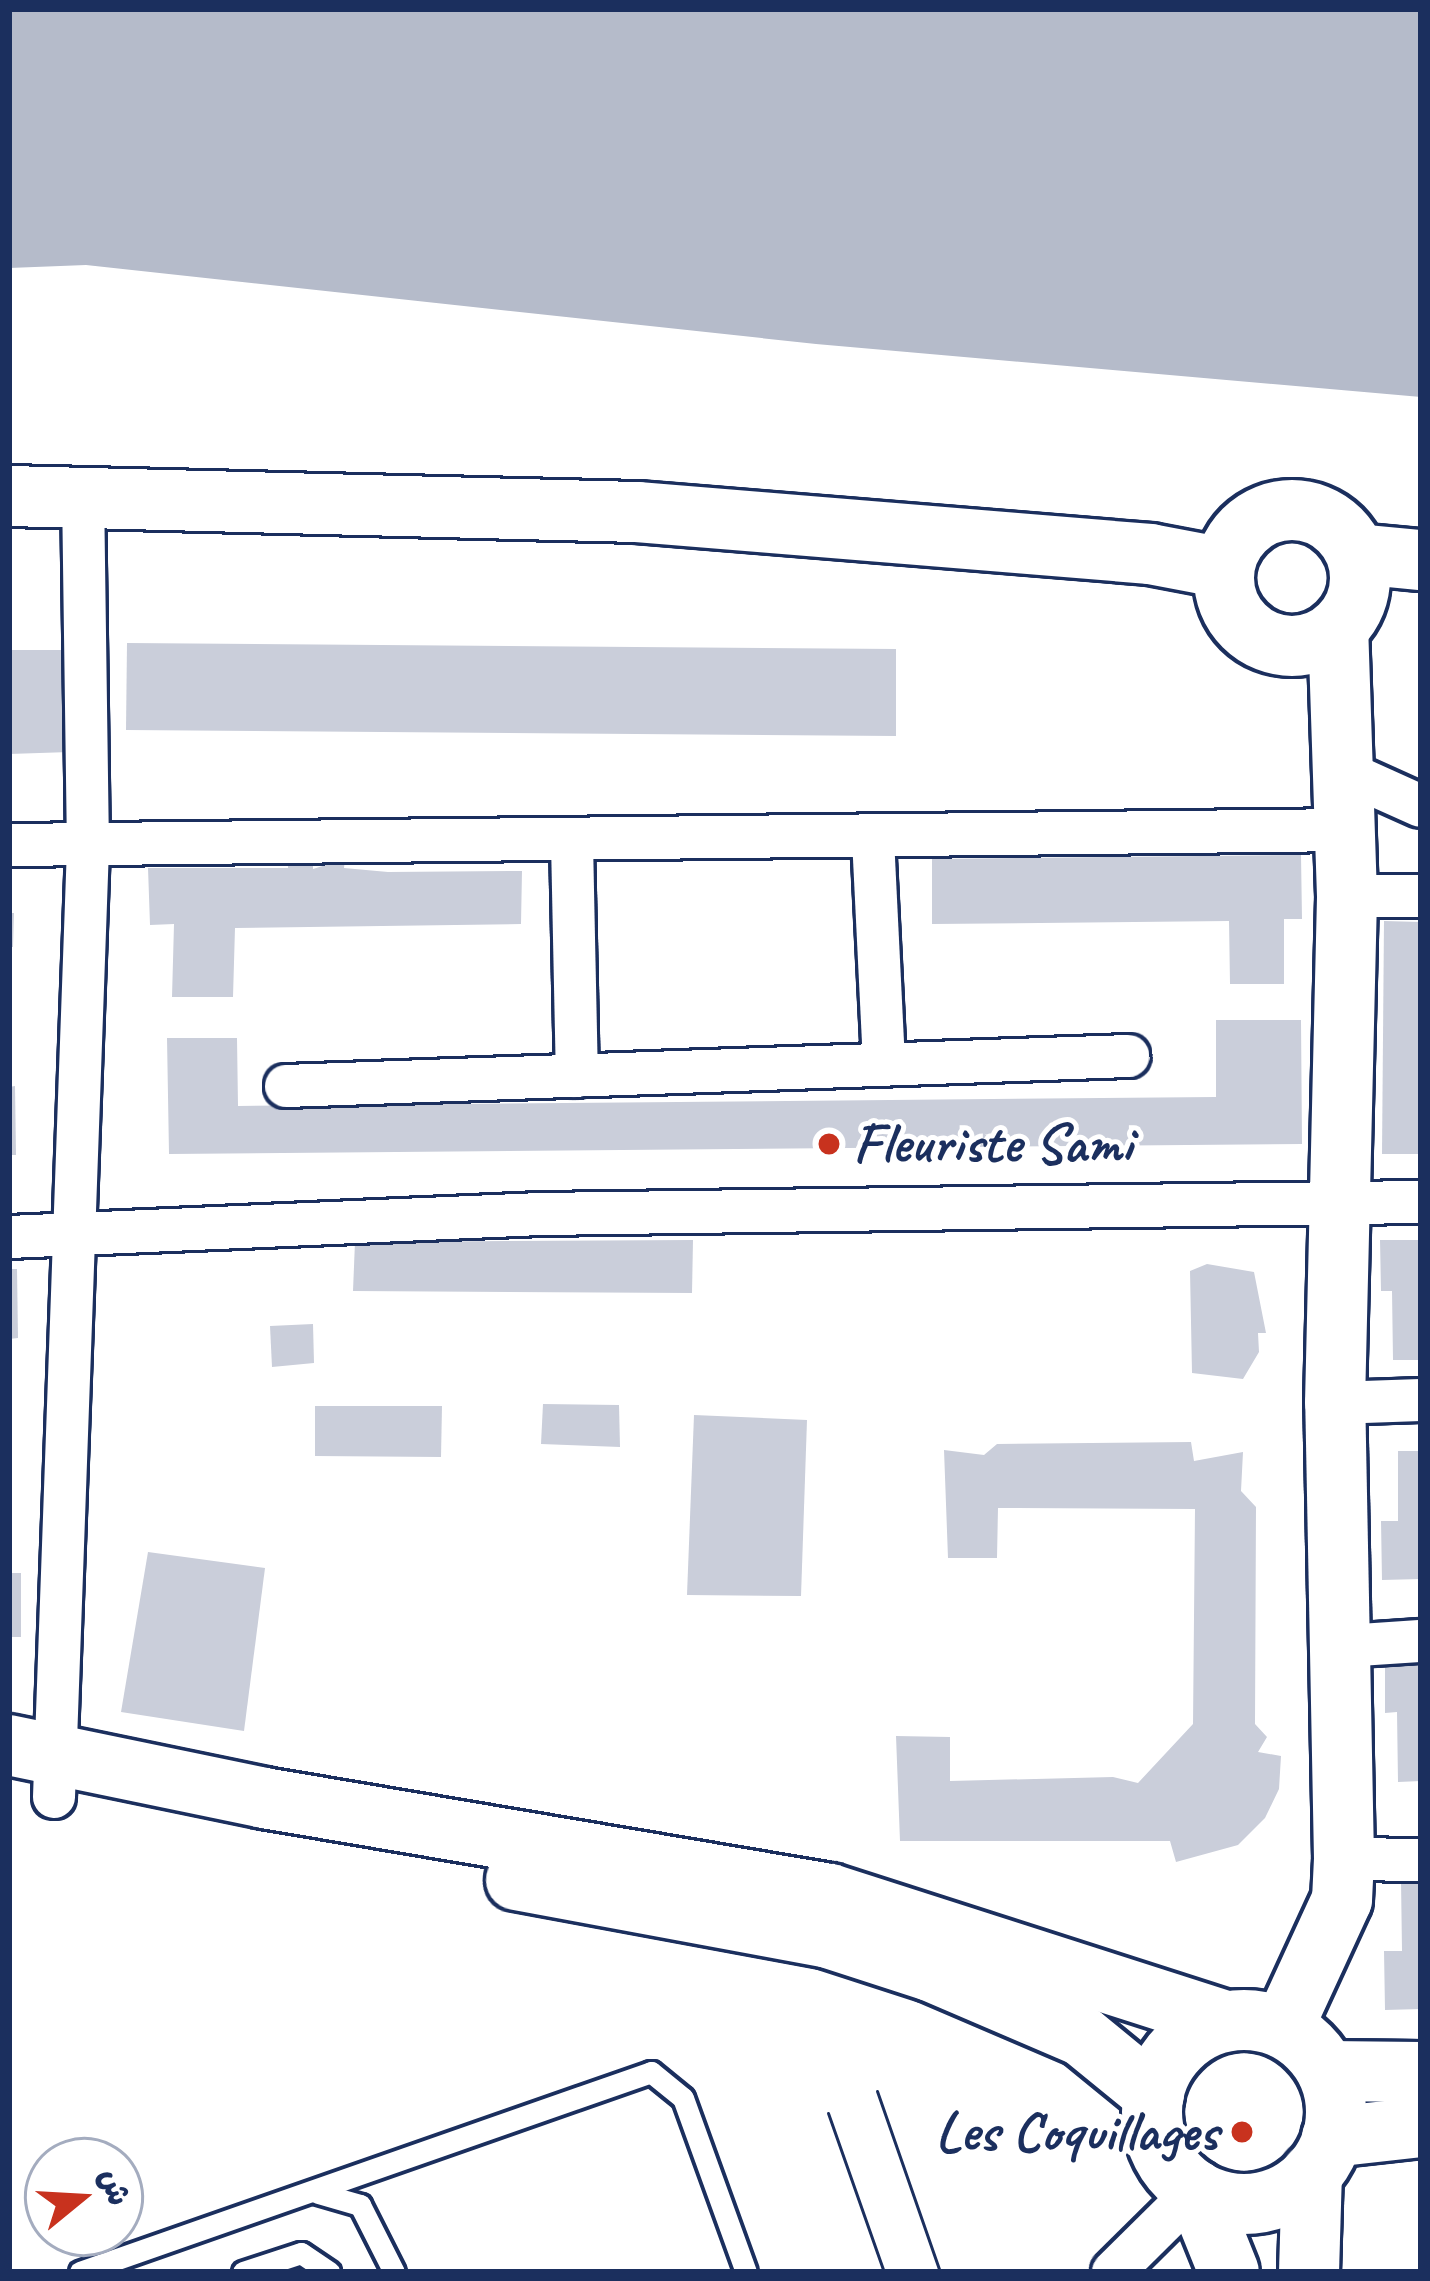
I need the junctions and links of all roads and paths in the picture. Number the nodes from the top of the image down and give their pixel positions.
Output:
1 (83, 495) junction
2 (9, 496) edge
3 (1357, 554) junction
4 (1421, 560) edge
5 (1224, 568) junction
6 (1338, 629) junction
7 (1280, 645) junction
8 (1342, 744) junction
9 (1421, 806) edge
10 (1344, 830) junction
11 (873, 838) junction
12 (572, 842) junction
13 (9, 845) edge
14 (88, 849) junction
15 (1347, 896) junction
16 (1421, 896) edge
17 (1128, 1056) dead end
18 (884, 1065) junction
19 (577, 1076) junction
20 (286, 1086) dead end
21 (1421, 1202) edge
22 (1340, 1203) junction
23 (75, 1236) junction
24 (9, 1237) edge
25 (1421, 1400) edge
26 (1335, 1403) junction
27 (1421, 1641) edge
28 (1345, 1646) junction
29 (33, 1771) edge
30 (1344, 1859) junction
31 (1421, 1860) edge
32 (1254, 2024) junction
33 (1327, 2071) junction
34 (1421, 2072) edge
35 (1154, 2095) junction
36 (1421, 2127) edge
37 (1322, 2155) junction
38 (1196, 2191) junction
39 (300, 2195) junction
40 (80, 2272) edge
41 (243, 2272) edge
42 (328, 2272) edge
43 (394, 2272) edge
44 (746, 2272) edge
45 (1113, 2272) edge
46 (1228, 2272) edge
47 (1309, 2272) edge

1 - 2 street
1 - 5 street
1 - 14 street
3 - 4 street
3 - 5 street
3 - 6 street
5 - 7 street
6 - 7 street
6 - 8 street
7 - 8 street
8 - 9 street
8 - 10 street
10 - 11 street
10 - 15 street
11 - 12 street
11 - 18 street
12 - 14 street
12 - 19 street
13 - 14 street
14 - 23 street
15 - 16 street
15 - 22 street
17 - 18 street
18 - 19 street
19 - 20 street
21 - 22 street
22 - 23 street
22 - 26 street
23 - 24 street
23 - 29 street
25 - 26 street
26 - 28 street
27 - 28 street
28 - 30 street
29 - 32 street
29 - 35 street
30 - 31 street
30 - 32 street
32 - 33 street
32 - 35 street
33 - 34 street
33 - 37 street
35 - 38 street
36 - 37 street
37 - 38 street
37 - 47 street
38 - 45 street
38 - 46 street
39 - 40 lane
39 - 43 lane
39 - 44 lane
41 - 42 lane

